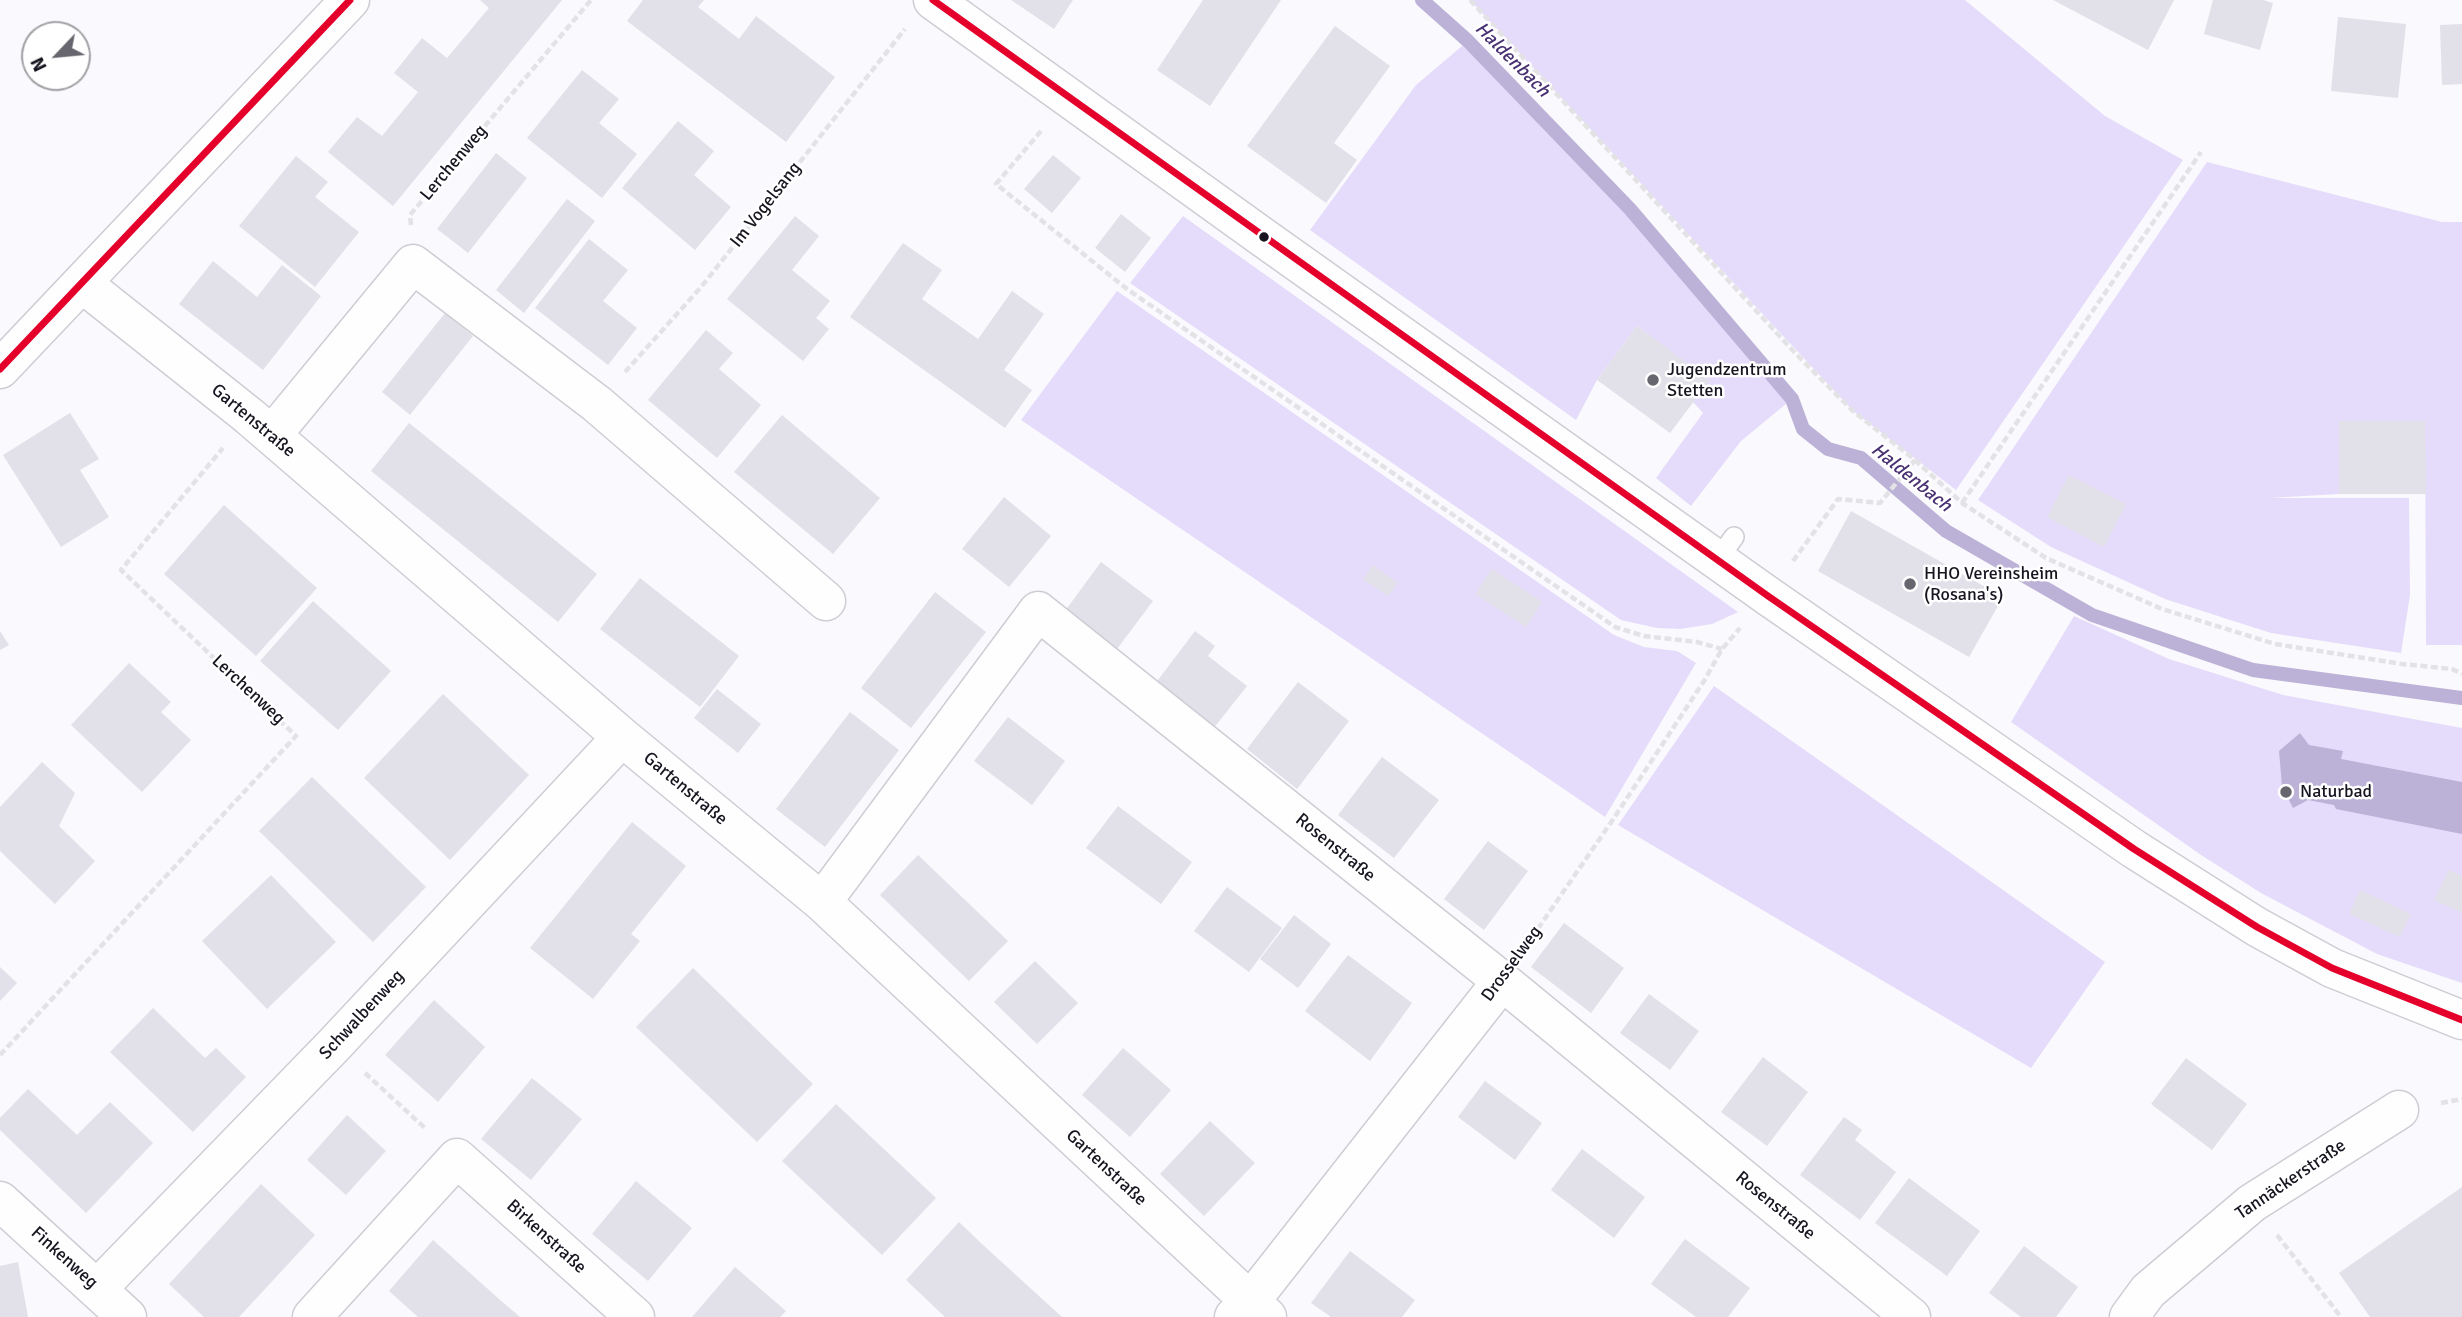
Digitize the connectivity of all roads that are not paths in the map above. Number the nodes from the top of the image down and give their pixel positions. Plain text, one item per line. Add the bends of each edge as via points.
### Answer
1 (350, 0) edge
2 (922, 11) edge
3 (83, 284) junction
4 (0, 369) edge
5 (260, 426) junction
6 (827, 601) dead end
7 (622, 737) junction
8 (822, 902) junction
9 (1502, 981) junction
10 (2462, 1020) edge
11 (2399, 1110) dead end
12 (0, 1201) edge
13 (98, 1288) junction
14 (1250, 1312) edge
15 (127, 1317) edge
16 (312, 1317) edge
17 (635, 1317) edge
18 (1911, 1317) edge
19 (2129, 1317) edge

1 - 3 street
2 - 10 street via 1070,97 1261,236 1726,548 1768,596 2134,849 2332,968
3 - 4 street
3 - 5 street, Gartenstraße
5 - 6 street via 413,264 597,404
5 - 7 street, Gartenstraße
7 - 8 street, Gartenstraße
7 - 13 street, Schwalbenweg via 334,1045
8 - 9 street, Rosenstraße via 1038,611
8 - 14 street, Gartenstraße
9 - 14 street, Drosselweg
9 - 18 street, Rosenstraße
11 - 19 street, Tannäckerstraße via 2252,1203 2148,1291
12 - 13 street, Finkenweg
13 - 15 street, Finkenweg
16 - 17 street, Birkenstraße via 457,1158

